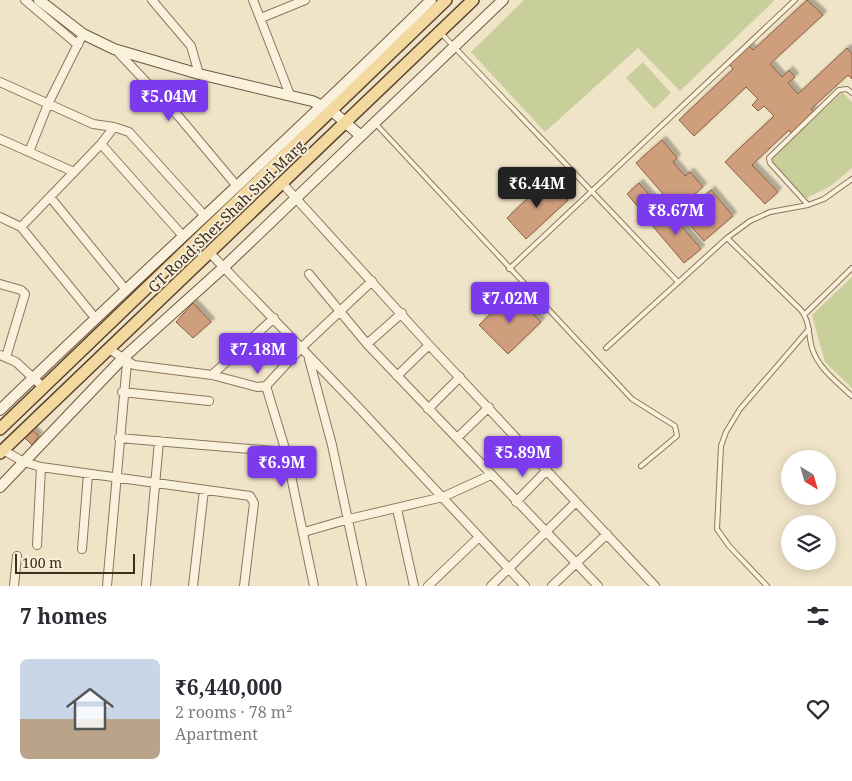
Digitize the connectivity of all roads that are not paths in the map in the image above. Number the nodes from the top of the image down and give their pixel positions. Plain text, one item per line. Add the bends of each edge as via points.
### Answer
1 (24, 0) edge
2 (39, 0) edge
3 (152, 0) edge
4 (253, 0) edge
5 (305, 0) edge
6 (431, 0) edge
7 (446, 0) edge
8 (473, 0) edge
9 (503, 0) edge
10 (795, 0) edge
11 (261, 18) junction
12 (440, 32) junction
13 (83, 34) junction
14 (78, 45) junction
15 (454, 47) junction
16 (114, 49) junction
17 (200, 74) junction
18 (0, 82) edge
19 (852, 93) edge
20 (290, 95) junction
21 (48, 104) junction
22 (328, 108) junction
23 (345, 122) junction
24 (375, 123) junction
25 (114, 126) junction
26 (360, 136) junction
27 (0, 139) edge
28 (101, 144) junction
29 (29, 152) junction
30 (74, 172) junction
31 (852, 179) edge
32 (282, 183) junction
33 (236, 185) junction
34 (593, 192) junction
35 (50, 197) junction
36 (296, 198) junction
37 (808, 205) junction
38 (204, 216) junction
39 (0, 217) edge
40 (21, 227) junction
41 (183, 236) junction
42 (727, 238) junction
43 (210, 252) junction
44 (224, 267) junction
45 (852, 268) edge
46 (509, 269) junction
47 (309, 274) dead end
48 (372, 281) junction
49 (678, 282) junction
50 (0, 284) edge
51 (126, 290) junction
52 (338, 311) junction
53 (402, 313) junction
54 (805, 314) junction
55 (274, 318) junction
56 (96, 319) junction
57 (809, 328) junction
58 (367, 344) junction
59 (429, 345) junction
60 (301, 348) junction
61 (606, 348) dead end
62 (109, 349) junction
63 (3, 356) edge
64 (309, 357) junction
65 (124, 361) junction
66 (212, 375) junction
67 (397, 376) junction
68 (34, 377) junction
69 (460, 377) junction
70 (266, 386) junction
71 (43, 387) junction
72 (122, 392) junction
73 (852, 396) edge
74 (209, 401) dead end
75 (489, 407) junction
76 (428, 409) junction
77 (0, 410) edge
78 (0, 428) edge
79 (119, 438) junction
80 (457, 438) junction
81 (159, 441) junction
82 (1, 452) edge
83 (286, 452) junction
84 (24, 462) junction
85 (641, 466) dead end
86 (41, 467) junction
87 (546, 470) junction
88 (88, 474) junction
89 (491, 475) junction
90 (116, 478) junction
91 (155, 484) junction
92 (0, 487) edge
93 (204, 490) junction
94 (443, 497) junction
95 (516, 502) junction
96 (576, 502) junction
97 (396, 509) junction
98 (349, 519) junction
99 (304, 532) junction
100 (547, 532) junction
101 (607, 534) junction
102 (479, 537) junction
103 (37, 545) dead end
104 (82, 549) dead end
105 (17, 556) dead end
106 (576, 563) junction
107 (510, 570) junction
108 (14, 586) edge
109 (107, 586) edge
110 (146, 586) edge
111 (193, 586) edge
112 (244, 586) edge
113 (314, 586) edge
114 (362, 586) edge
115 (414, 586) edge
116 (428, 586) edge
117 (491, 586) edge
118 (525, 586) edge
119 (552, 586) edge
120 (598, 586) edge
121 (655, 586) edge
122 (767, 586) edge

1 - 14 street
2 - 13 main road
3 - 17 street via 190,46
4 - 11 street
5 - 11 street
6 - 22 main road
7 - 22 main road, GT Road;Sher Shah Suri Marg
8 - 12 main road, GT Road;Sher Shah Suri Marg
9 - 15 main road
10 - 34 lane
11 - 20 street
12 - 15 lane
12 - 23 main road, GT Road;Sher Shah Suri Marg
13 - 14 street
13 - 16 main road
14 - 21 street
15 - 24 main road
15 - 34 lane
16 - 17 main road
16 - 33 street via 180,118
17 - 20 main road
18 - 21 street
19 - 37 lane via 847,89 840,90 769,158
20 - 22 main road
21 - 25 street via 93,124
21 - 29 street
22 - 23 main road
22 - 33 main road
22 - 71 main road, GT Road;Sher Shah Suri Marg
23 - 26 main road
23 - 32 main road, GT Road;Sher Shah Suri Marg
24 - 26 main road
24 - 46 lane
25 - 28 street
25 - 38 street via 133,135
26 - 36 main road
27 - 29 street
28 - 30 street
28 - 41 street
29 - 30 street
30 - 35 street
31 - 37 lane via 824,199
32 - 36 street
32 - 43 main road, GT Road;Sher Shah Suri Marg
33 - 38 main road
34 - 46 lane
34 - 49 lane
35 - 40 street
35 - 51 street
36 - 44 main road
36 - 48 street
37 - 42 lane via 764,214
38 - 41 main road
39 - 40 street
40 - 56 street
41 - 51 main road
42 - 49 lane
42 - 54 lane
43 - 44 street
43 - 62 main road, GT Road;Sher Shah Suri Marg
44 - 55 street
44 - 65 main road
45 - 54 lane
46 - 85 lane via 638,405 675,426 676,436
47 - 52 street
48 - 52 street
48 - 53 street
49 - 61 lane
50 - 63 street via 25,294
51 - 56 main road
52 - 58 street
52 - 60 street
53 - 58 street
53 - 59 street
54 - 57 lane
55 - 60 street
55 - 66 street
56 - 68 main road
57 - 73 lane via 812,348 822,367
57 - 122 lane via 740,409 726,432 722,446 716,529
58 - 67 street
59 - 67 street
59 - 69 street
60 - 64 street
60 - 70 street
62 - 65 street
62 - 82 main road, GT Road;Sher Shah Suri Marg
63 - 68 street
64 - 94 street
64 - 98 street
65 - 66 street
65 - 72 street
65 - 84 main road
66 - 70 street via 257,387
67 - 76 street
68 - 71 street
68 - 77 main road
69 - 75 street
69 - 76 street
70 - 83 street
71 - 78 main road, GT Road;Sher Shah Suri Marg
72 - 74 street
72 - 79 street
75 - 80 street
75 - 87 street
76 - 80 street
79 - 81 street
79 - 90 street
80 - 89 street
81 - 83 street
81 - 91 street
82 - 84 street
83 - 99 street
84 - 86 street
84 - 92 main road
86 - 88 street
86 - 103 street
87 - 95 street
87 - 96 street
88 - 90 street
88 - 104 street
89 - 94 street
89 - 95 street
90 - 91 street
90 - 109 street
91 - 93 street
91 - 110 street
93 - 111 street
93 - 112 street via 250,496 254,500
94 - 97 street
94 - 102 street
95 - 100 street
96 - 100 street
96 - 101 street
97 - 98 street
97 - 115 street
98 - 99 street
98 - 114 street
99 - 113 street
100 - 106 street
100 - 107 street
101 - 106 street
101 - 121 street
102 - 107 street
102 - 116 street
105 - 108 street
106 - 119 street
106 - 120 street
107 - 117 street
107 - 118 street

